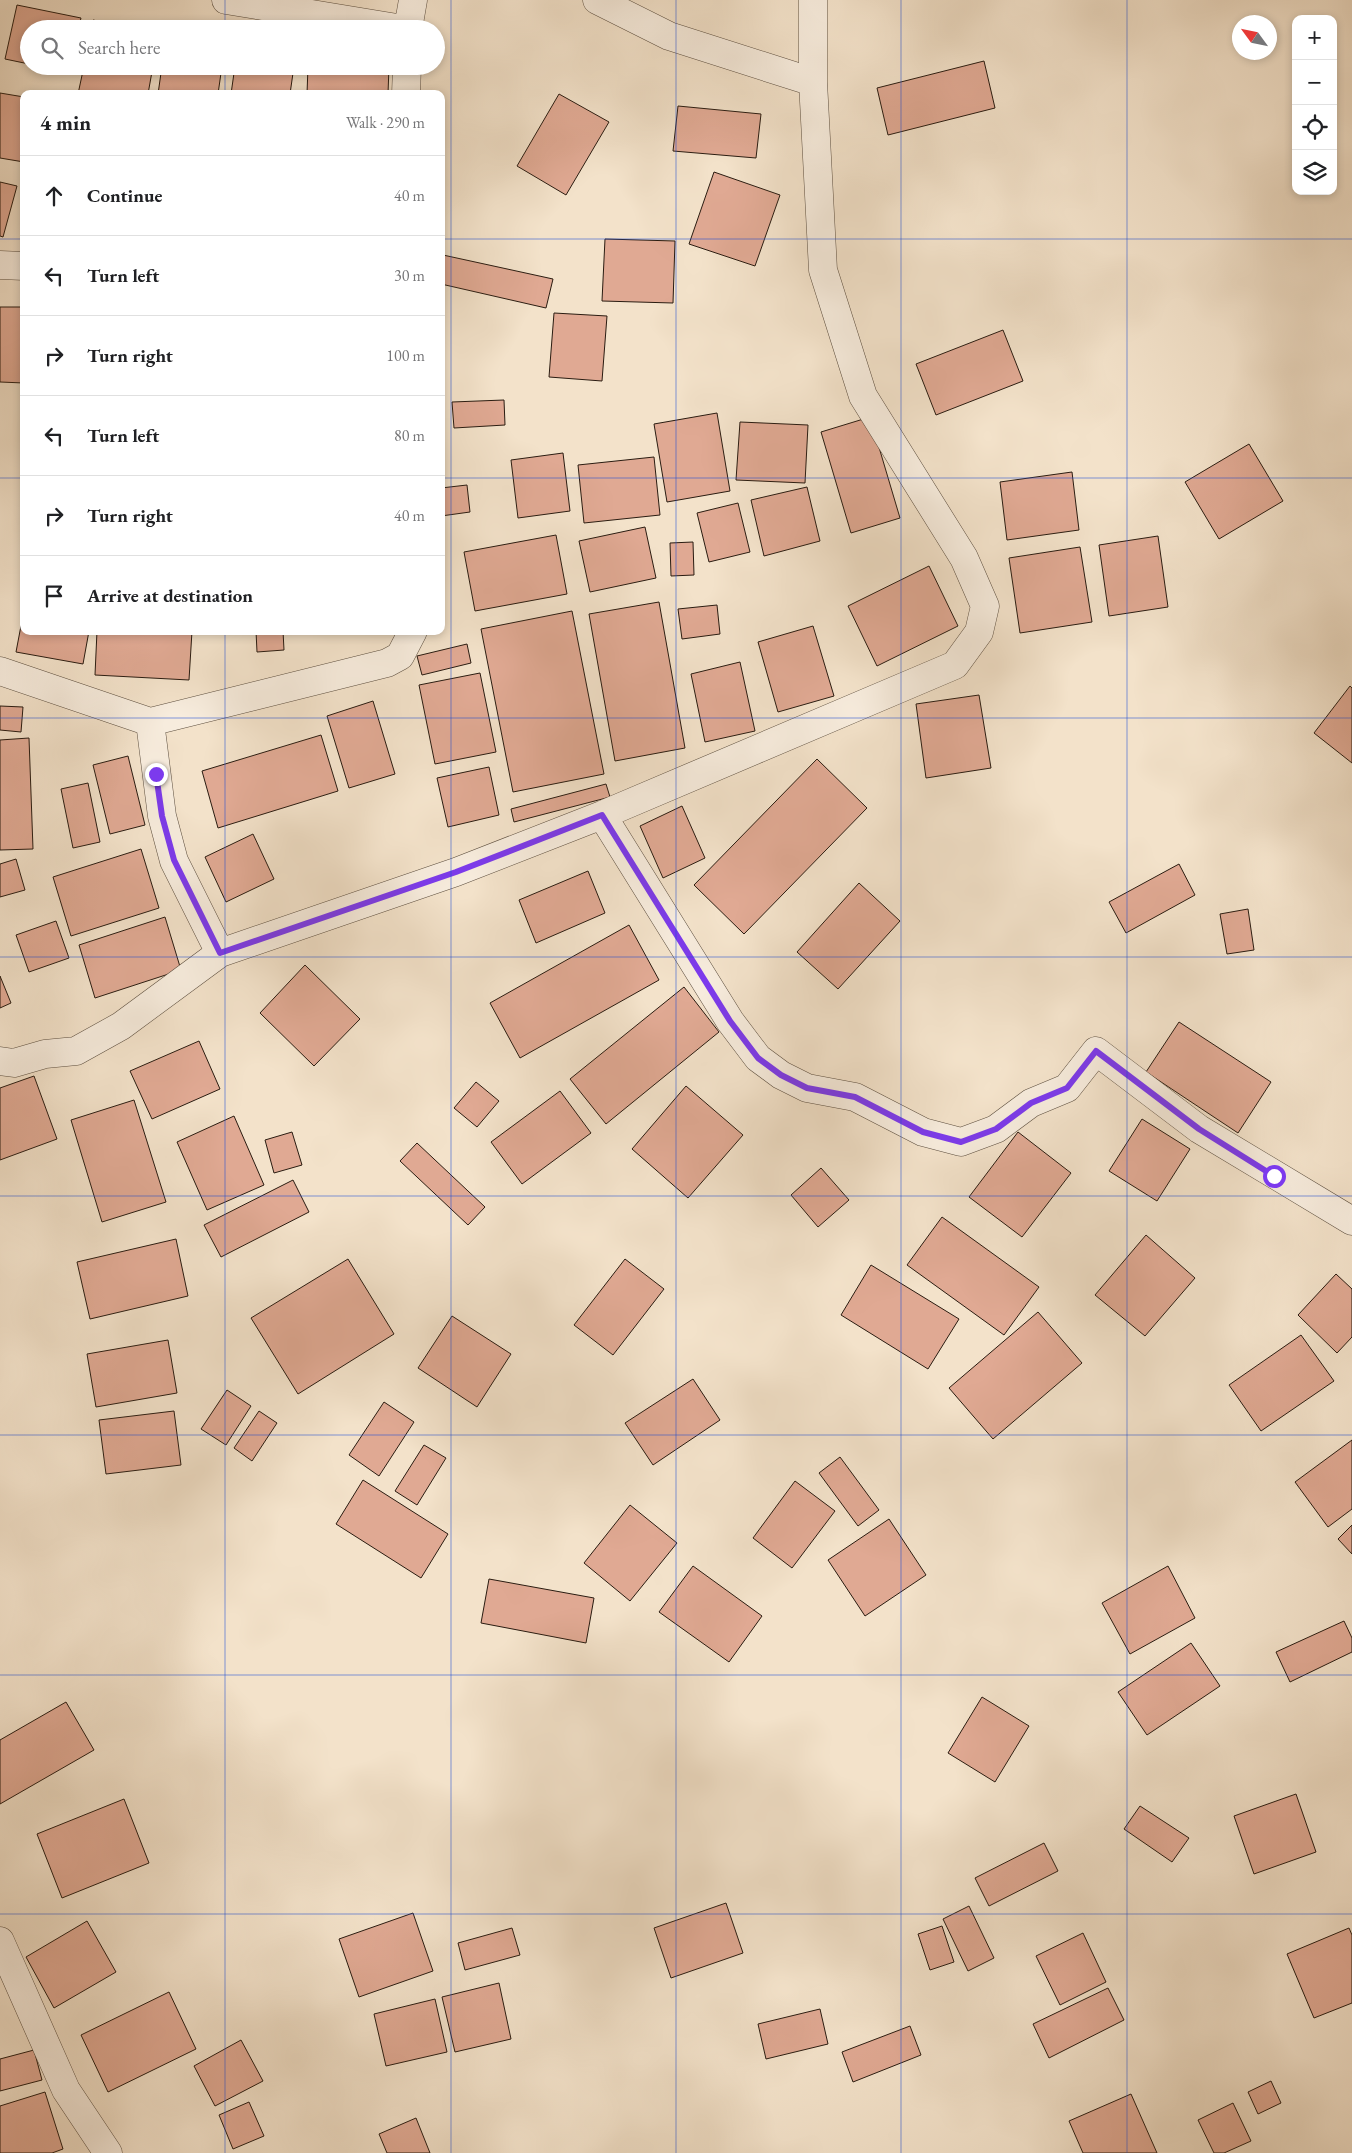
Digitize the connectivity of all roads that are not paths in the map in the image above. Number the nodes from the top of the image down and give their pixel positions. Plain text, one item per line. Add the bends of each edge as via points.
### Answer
1 (226, 0) edge
2 (413, 0) edge
3 (597, 0) edge
4 (813, 0) edge
5 (348, 20) edge
6 (410, 20) edge
7 (407, 75) edge
8 (813, 82) junction
9 (406, 90) edge
10 (0, 264) edge
11 (20, 266) edge
12 (410, 635) edge
13 (0, 671) edge
14 (150, 722) junction
15 (602, 815) junction
16 (220, 953) junction
17 (0, 1061) edge
18 (1352, 1222) edge
19 (0, 1941) edge
20 (108, 2153) edge

1 - 5 street
2 - 6 street
3 - 8 street via 668,36
4 - 8 street
7 - 9 street
8 - 15 street via 823,270 863,396 964,558 985,606 980,632 955,665
10 - 11 street
12 - 14 street via 400,656 387,662
13 - 14 street
14 - 16 street via 162,816 174,860
15 - 16 street via 456,872
15 - 18 street via 730,1021 758,1058 781,1075 807,1088 855,1097 923,1132 961,1142 996,1129 1031,1103 1067,1088 1096,1051 1199,1129
16 - 17 street via 121,1026 76,1051 45,1054 14,1063
19 - 20 street via 66,2090

